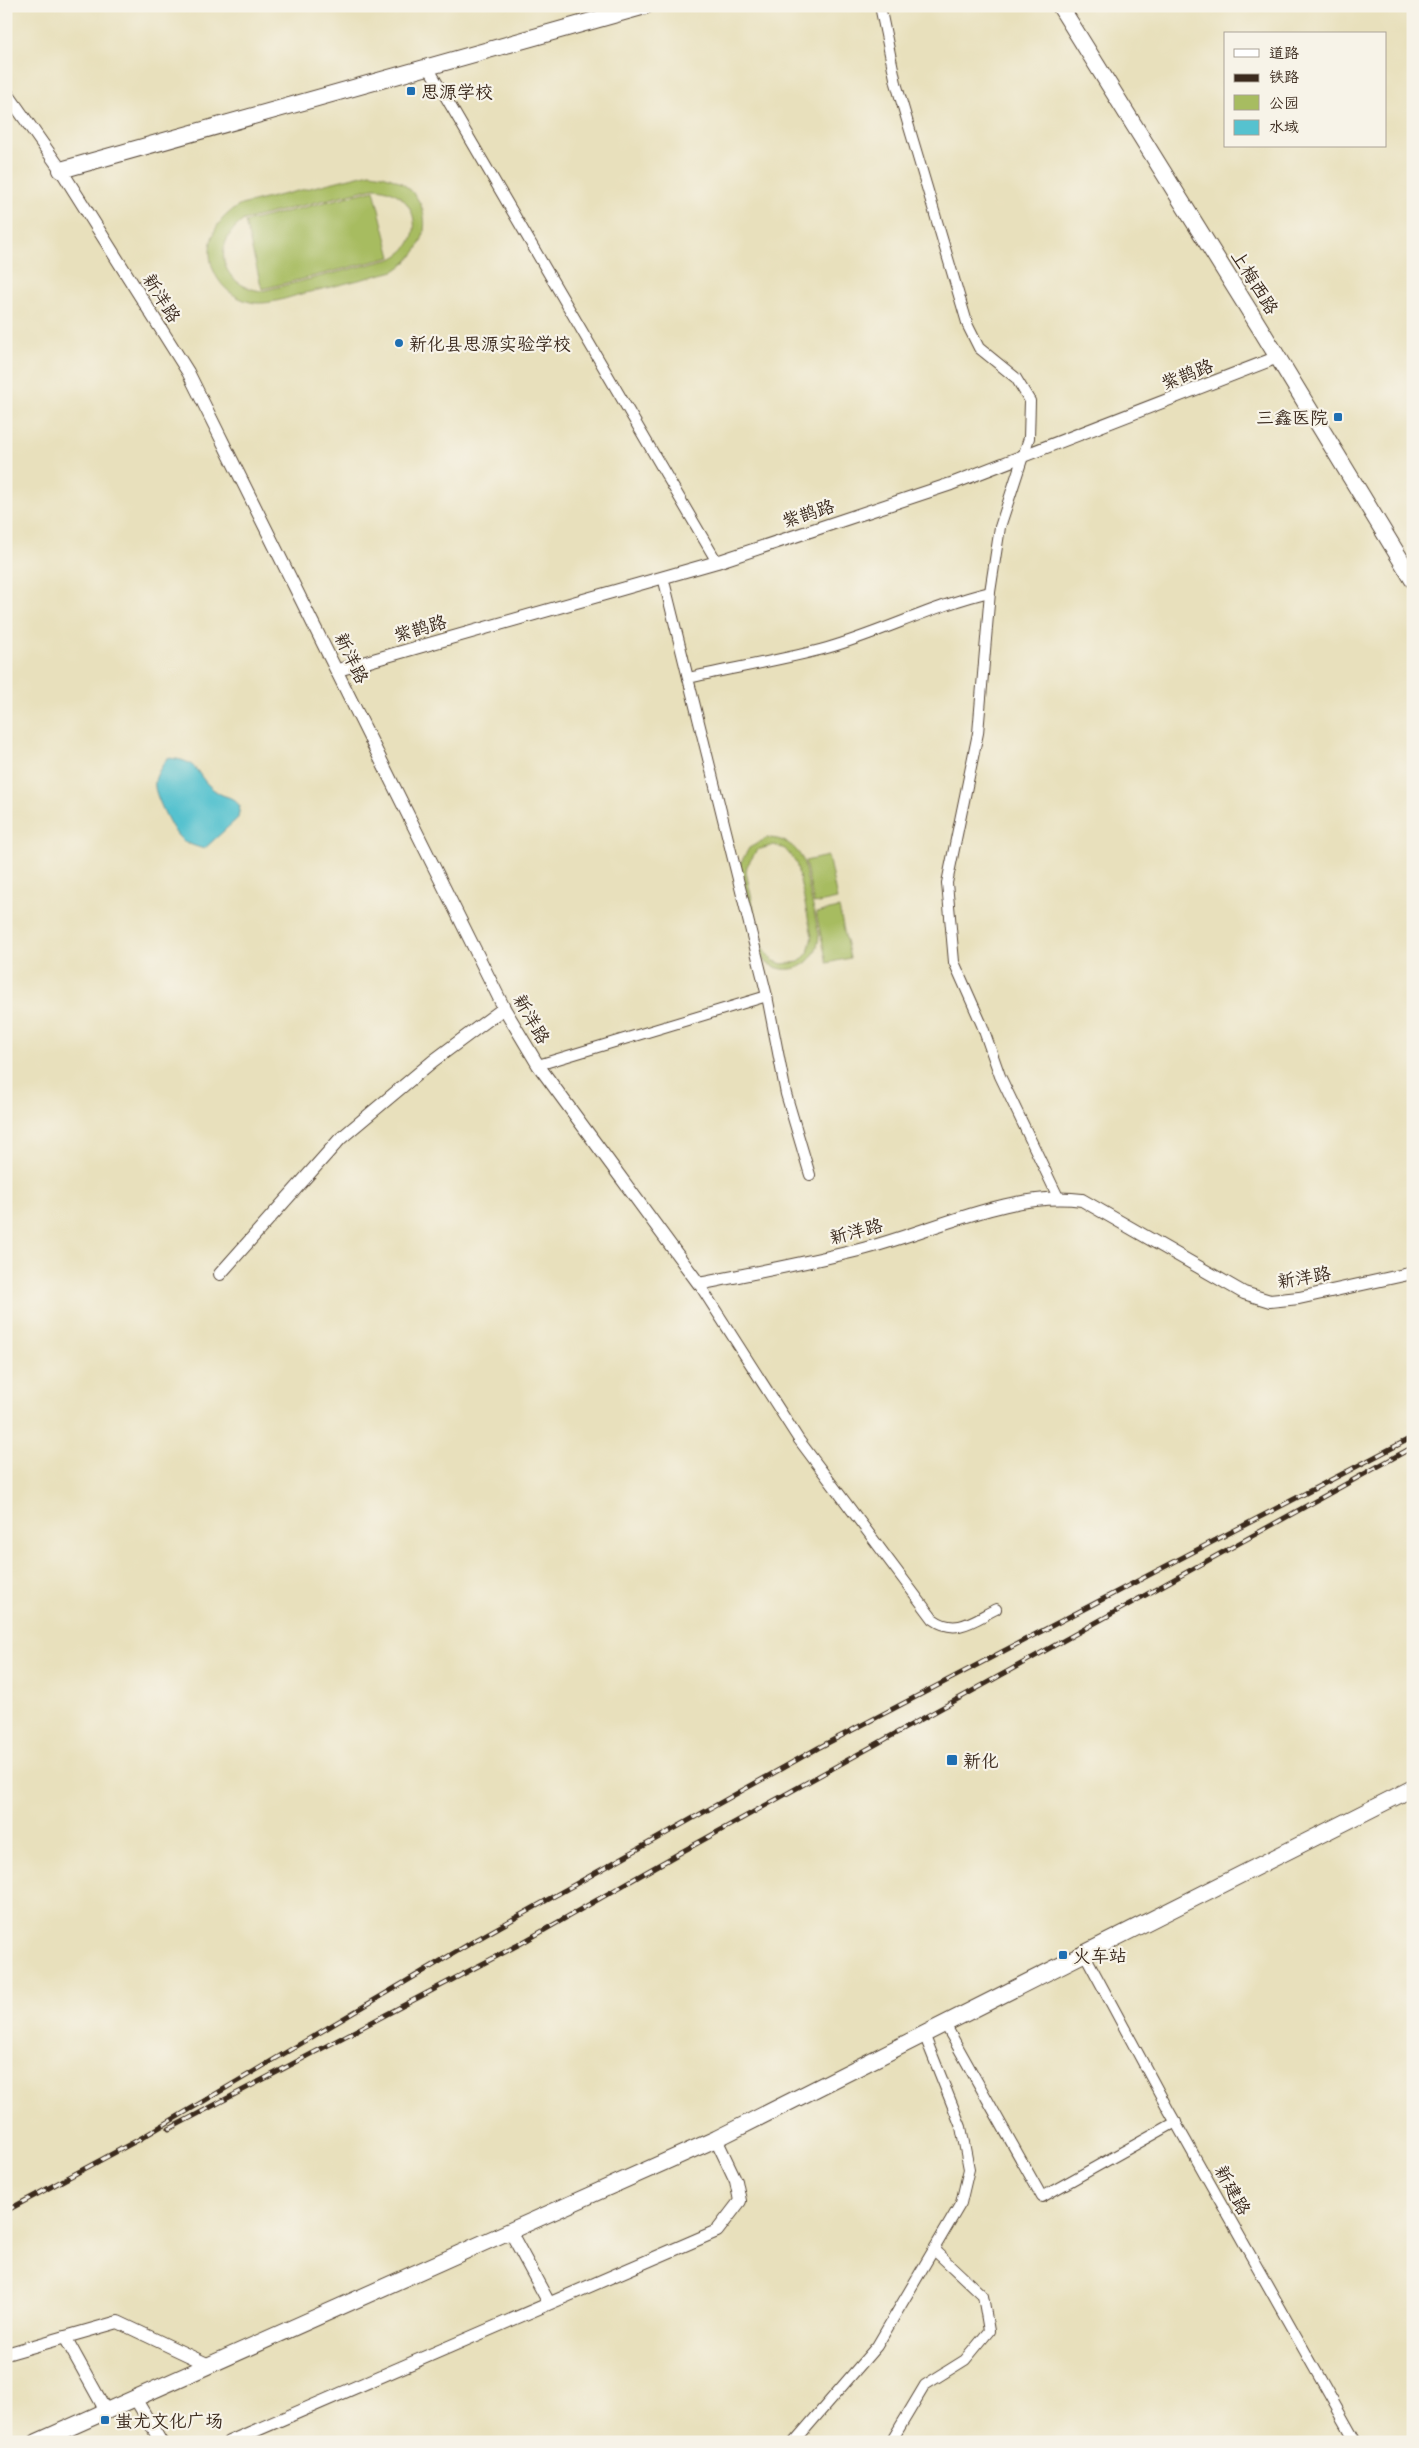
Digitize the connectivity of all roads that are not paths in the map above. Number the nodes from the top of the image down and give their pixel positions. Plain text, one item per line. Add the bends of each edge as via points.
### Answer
1 (645, 6) edge
2 (880, 6) edge
3 (1060, 6) edge
4 (428, 67) junction
5 (6, 92) edge
6 (61, 170) junction
7 (1278, 357) junction
8 (1024, 456) junction
9 (717, 562) junction
10 (662, 578) junction
11 (1413, 580) edge
12 (990, 592) junction
13 (338, 670) junction
14 (688, 678) junction
15 (766, 996) junction
16 (504, 1008) junction
17 (538, 1065) junction
18 (810, 1176) dead end
19 (1058, 1197) junction
20 (1413, 1273) edge
21 (220, 1274) dead end
22 (699, 1284) junction
23 (996, 1609) dead end
24 (1413, 1788) edge
25 (1084, 1953) junction
26 (945, 2024) junction
27 (924, 2034) junction
28 (1176, 2122) junction
29 (716, 2139) junction
30 (510, 2231) junction
31 (934, 2250) junction
32 (549, 2303) junction
33 (65, 2337) junction
34 (6, 2354) edge
35 (209, 2365) junction
36 (135, 2398) junction
37 (106, 2411) junction
38 (43, 2441) edge
39 (161, 2442) edge
40 (229, 2442) edge
41 (794, 2442) edge
42 (891, 2442) edge
43 (1356, 2442) edge

1 - 4 main road
2 - 8 street via 896,83 968,326 979,348 1016,378 1030,401 1029,438
3 - 7 main road, 上梅西路
4 - 6 main road
4 - 9 street
5 - 6 street, 新洋路
6 - 13 street, 新洋路 via 188,372
7 - 8 street, 紫鹊路
7 - 11 main road, 上梅西路
8 - 9 street, 紫鹊路 via 951,484
8 - 12 street via 1000,527
9 - 10 street, 紫鹊路
10 - 13 street, 紫鹊路
10 - 14 street
12 - 14 street via 958,599 828,647
12 - 19 street via 978,733 947,883 952,953 1000,1076
13 - 16 street, 新洋路
14 - 15 street
15 - 17 street
15 - 18 street via 786,1094
16 - 17 street, 新洋路
16 - 21 street via 433,1061 340,1139
17 - 22 street, 新洋路
19 - 20 street, 新洋路 via 1082,1200 1244,1294 1270,1301 1299,1298
19 - 22 street, 新洋路 via 984,1211 860,1250
22 - 23 street via 798,1440 934,1619 943,1626 959,1627
24 - 25 main road
25 - 26 main road
25 - 28 street, 新建路
26 - 27 main road
26 - 28 street via 1042,2197
27 - 29 main road
27 - 31 street via 960,2127 970,2169 961,2203
28 - 43 street, 新建路
29 - 30 main road
29 - 32 street via 736,2181 740,2201 717,2231
30 - 32 street
30 - 35 main road
31 - 41 street via 877,2346
31 - 42 street via 983,2296 989,2331 965,2360 925,2385
32 - 40 street
33 - 34 street
33 - 35 street via 118,2322
33 - 37 street
35 - 36 main road
36 - 37 main road
36 - 39 street
37 - 38 main road

